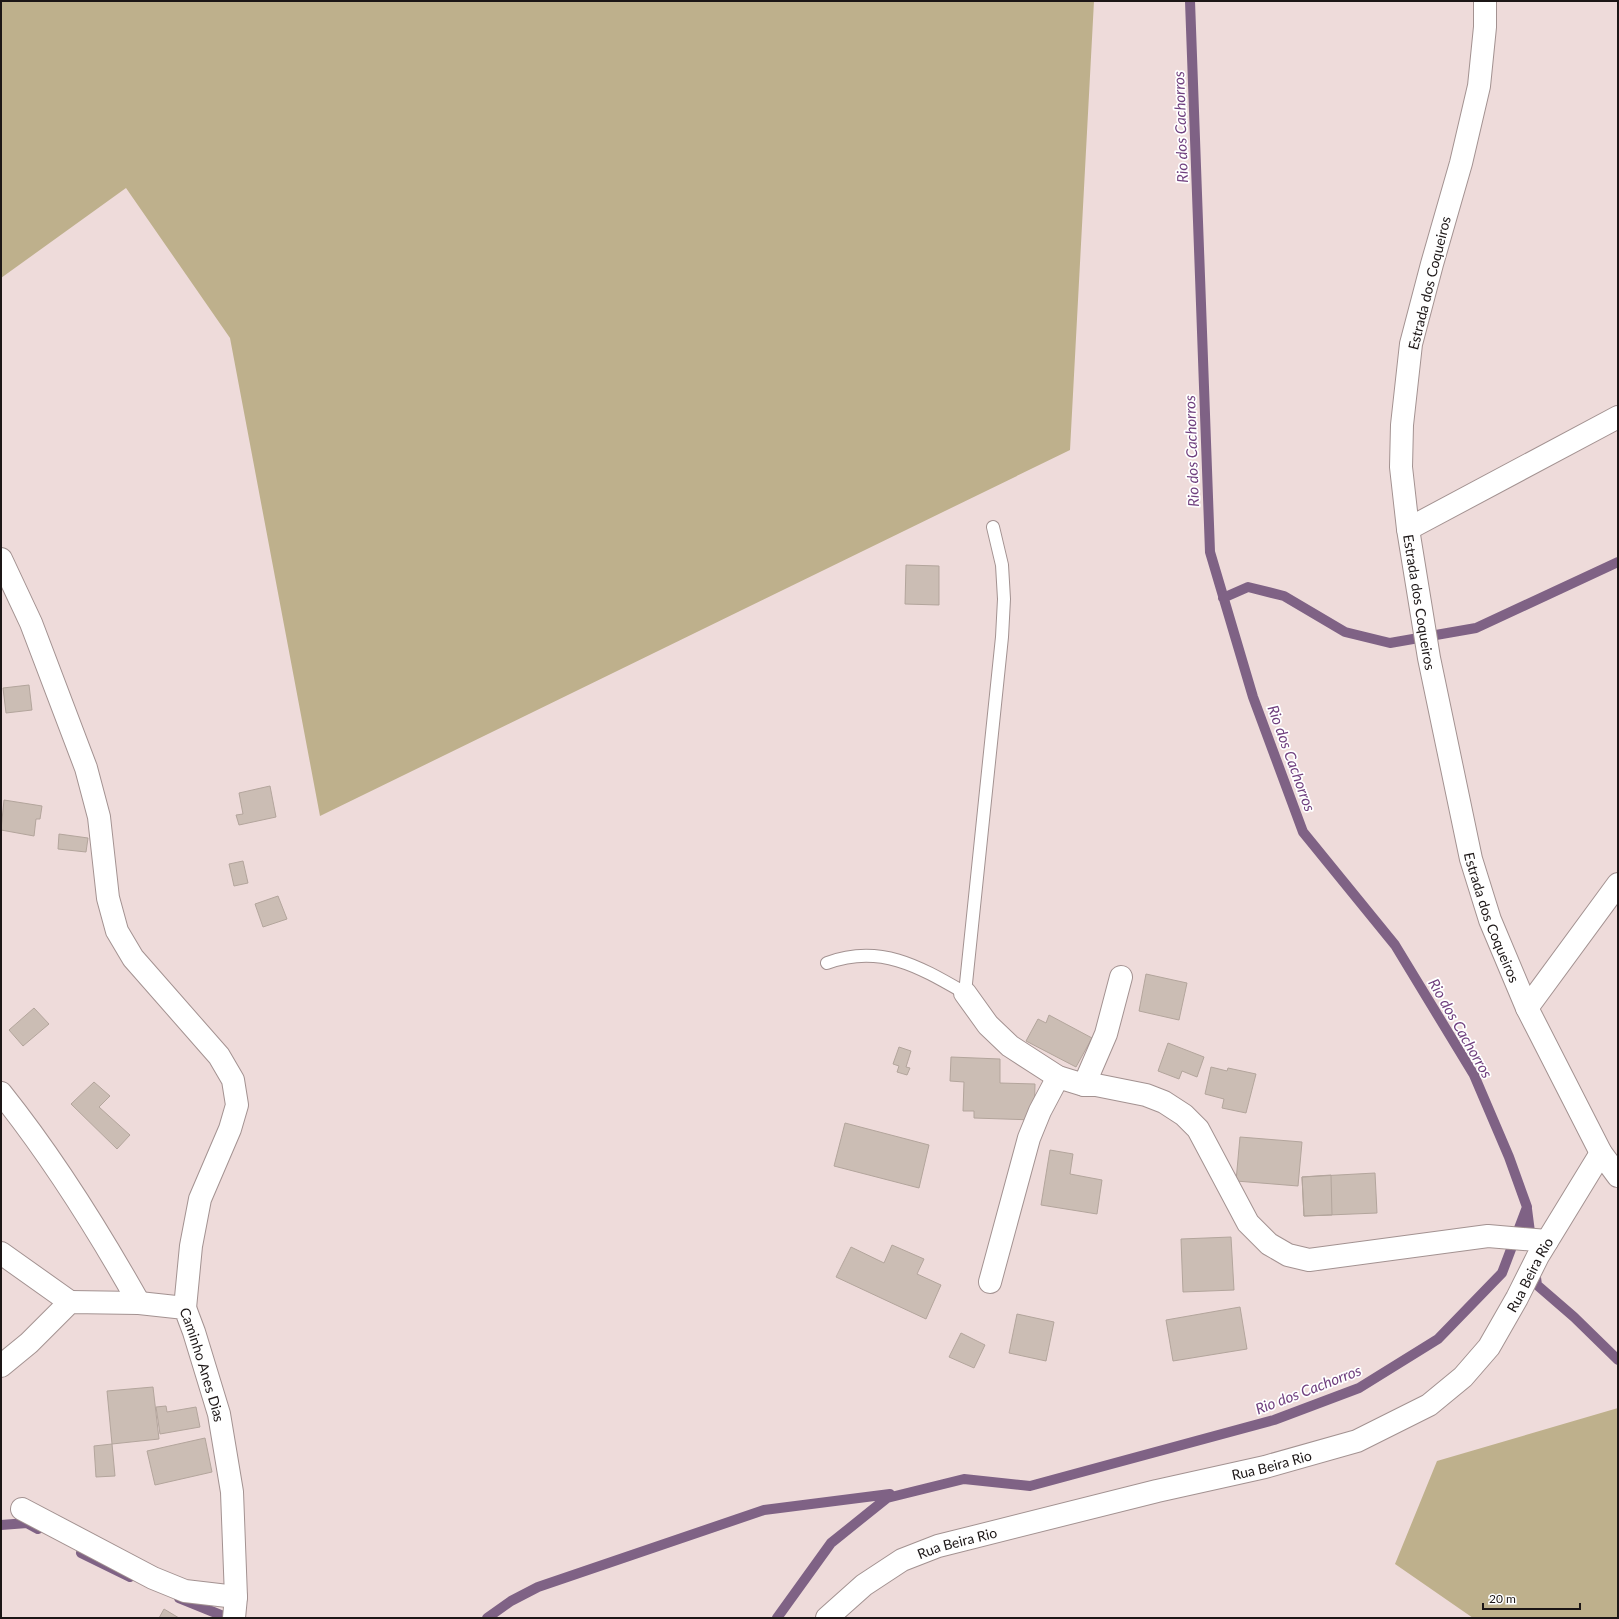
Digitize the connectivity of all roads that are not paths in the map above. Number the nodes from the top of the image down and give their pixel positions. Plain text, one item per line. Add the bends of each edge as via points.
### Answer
1 (1485, 1) edge
2 (1618, 417) edge
3 (993, 527) dead end
4 (1408, 529) junction
5 (1, 559) edge
6 (1618, 884) edge
7 (827, 963) dead end
8 (1121, 977) dead end
9 (965, 993) junction
10 (1527, 1008) junction
11 (1058, 1078) junction
12 (1084, 1084) junction
13 (1, 1093) edge
14 (1600, 1153) junction
15 (1618, 1176) edge
16 (1539, 1246) junction
17 (1, 1254) edge
18 (990, 1282) dead end
19 (70, 1302) junction
20 (140, 1303) junction
21 (185, 1308) junction
22 (1, 1366) edge
23 (22, 1509) dead end
24 (235, 1607) edge
25 (827, 1618) edge

1 - 4 street, Estrada dos Coqueiros via 1479,86 1461,163 1411,344 1402,425 1401,467
2 - 4 street
3 - 9 lane via 1002,565 1004,599
4 - 10 street, Estrada dos Coqueiros via 1429,658 1471,859 1490,920
5 - 21 street via 31,623 86,768 99,817 108,898 118,931 133,958 219,1056 233,1080 237,1105 230,1129 200,1199 191,1246
6 - 10 street
7 - 9 lane via 841,957 875,956 902,961 927,971
8 - 12 street via 1106,1034
9 - 11 street via 988,1025 1010,1046
10 - 14 street, Estrada dos Coqueiros
11 - 12 street
11 - 18 street via 1029,1138
12 - 16 street via 1146,1095 1164,1102 1184,1115 1198,1129 1248,1223 1270,1244 1288,1255 1309,1260 1488,1236
13 - 20 street via 23,1121 103,1240
14 - 15 street, Estrada dos Coqueiros
14 - 16 street, Rua Beira Rio
16 - 25 street, Rua Beira Rio via 1524,1284 1489,1347 1463,1377 1429,1405 1357,1441 1265,1467 1157,1491 938,1546 902,1560 864,1585
17 - 19 street
19 - 20 street, Caminho Anes Dias
19 - 22 street via 29,1343
20 - 21 street, Caminho Anes Dias
21 - 24 street, Caminho Anes Dias via 219,1414 232,1492
23 - 24 street via 153,1578

